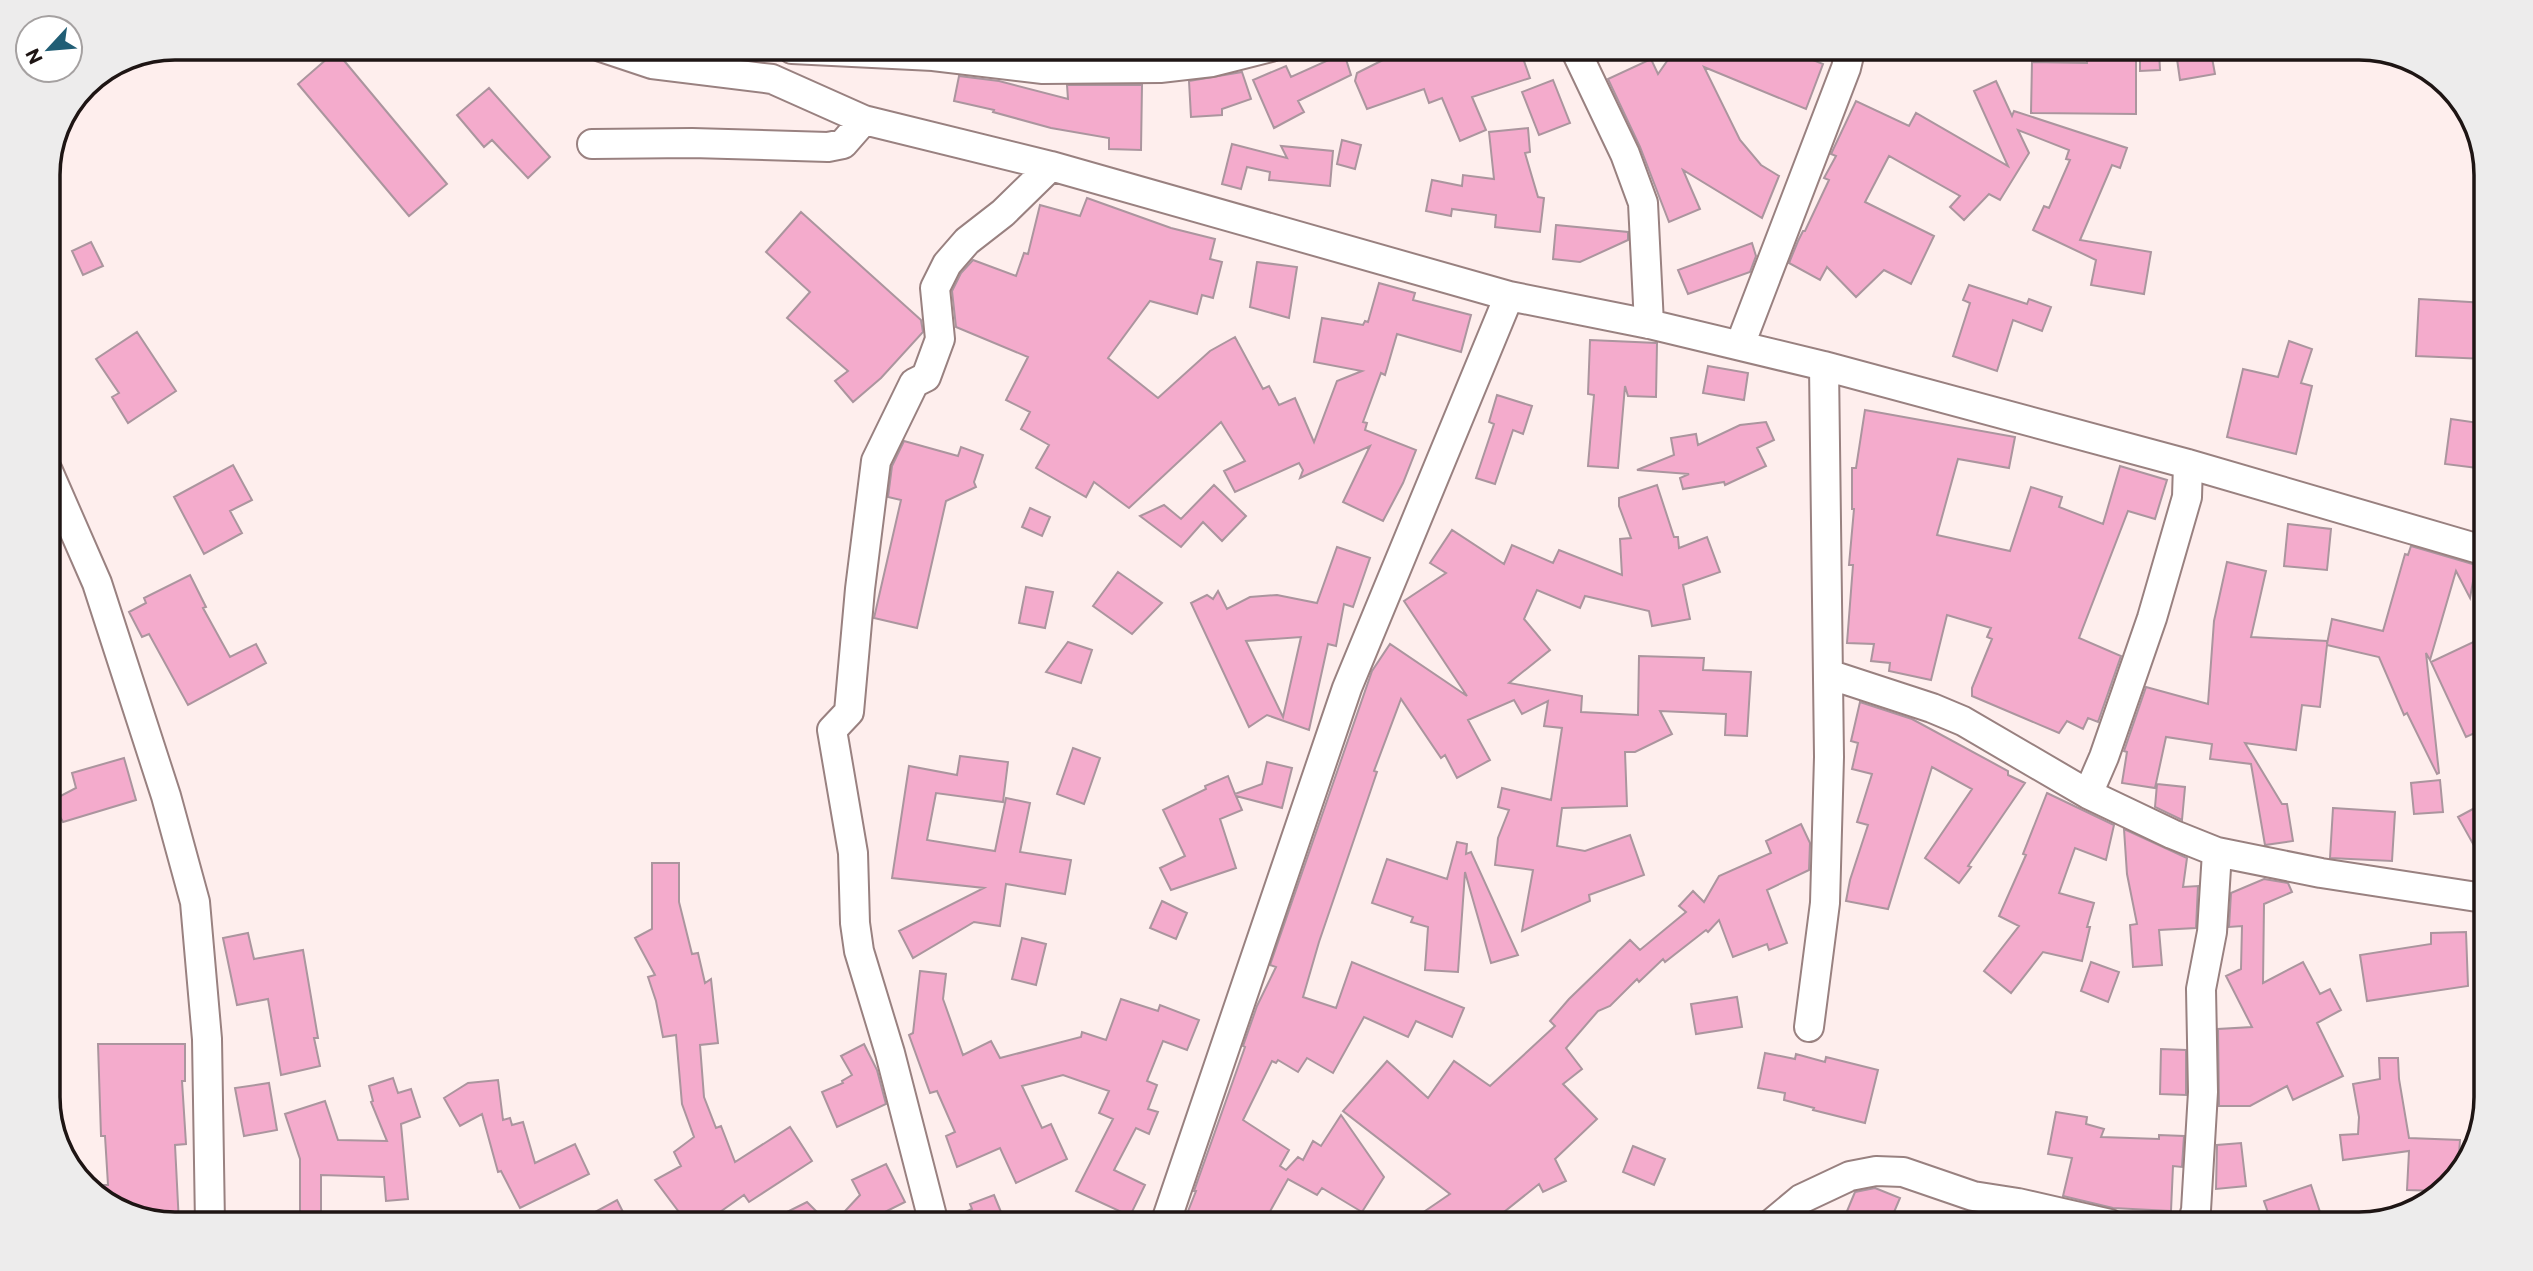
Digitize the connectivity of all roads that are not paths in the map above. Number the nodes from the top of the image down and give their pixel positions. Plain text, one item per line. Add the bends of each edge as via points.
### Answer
1 (640, 60) edge
2 (784, 60) edge
3 (971, 60) edge
4 (1220, 60) edge
5 (1580, 60) edge
6 (1848, 60) edge
7 (772, 79) junction
8 (864, 120) junction
9 (592, 144) dead end
10 (1051, 166) junction
11 (1509, 296) junction
12 (1649, 324) junction
13 (1740, 345) junction
14 (1824, 366) junction
15 (2188, 464) junction
16 (60, 498) edge
17 (2473, 547) edge
18 (1828, 674) junction
19 (2088, 794) junction
20 (2217, 852) junction
21 (2474, 897) edge
22 (1809, 1027) dead end
23 (209, 1212) edge
24 (931, 1212) edge
25 (1169, 1212) edge
26 (1785, 1212) edge
27 (2057, 1212) edge
28 (2195, 1212) edge

1 - 7 street
2 - 7 street
3 - 4 street via 1056,69 1160,68
5 - 12 street via 1643,202
6 - 13 street
7 - 8 street
8 - 9 street via 843,144 828,147
8 - 10 street
10 - 11 street
10 - 24 street via 968,241 947,264 935,288 940,339 926,377 914,383 876,461 849,712 832,730 853,853 859,951
11 - 12 street
11 - 25 street via 1346,688
12 - 13 street
13 - 14 street
14 - 15 street
14 - 18 street
15 - 17 street
15 - 19 street via 2188,497 2152,618
16 - 23 street via 97,583 195,902 207,1039
18 - 19 street via 1963,720
18 - 22 street via 1825,903
19 - 20 street
20 - 21 street
20 - 28 street via 2212,932 2201,989 2203,1127
26 - 27 street via 1801,1199 1850,1176 1876,1171 1903,1172 1973,1196

